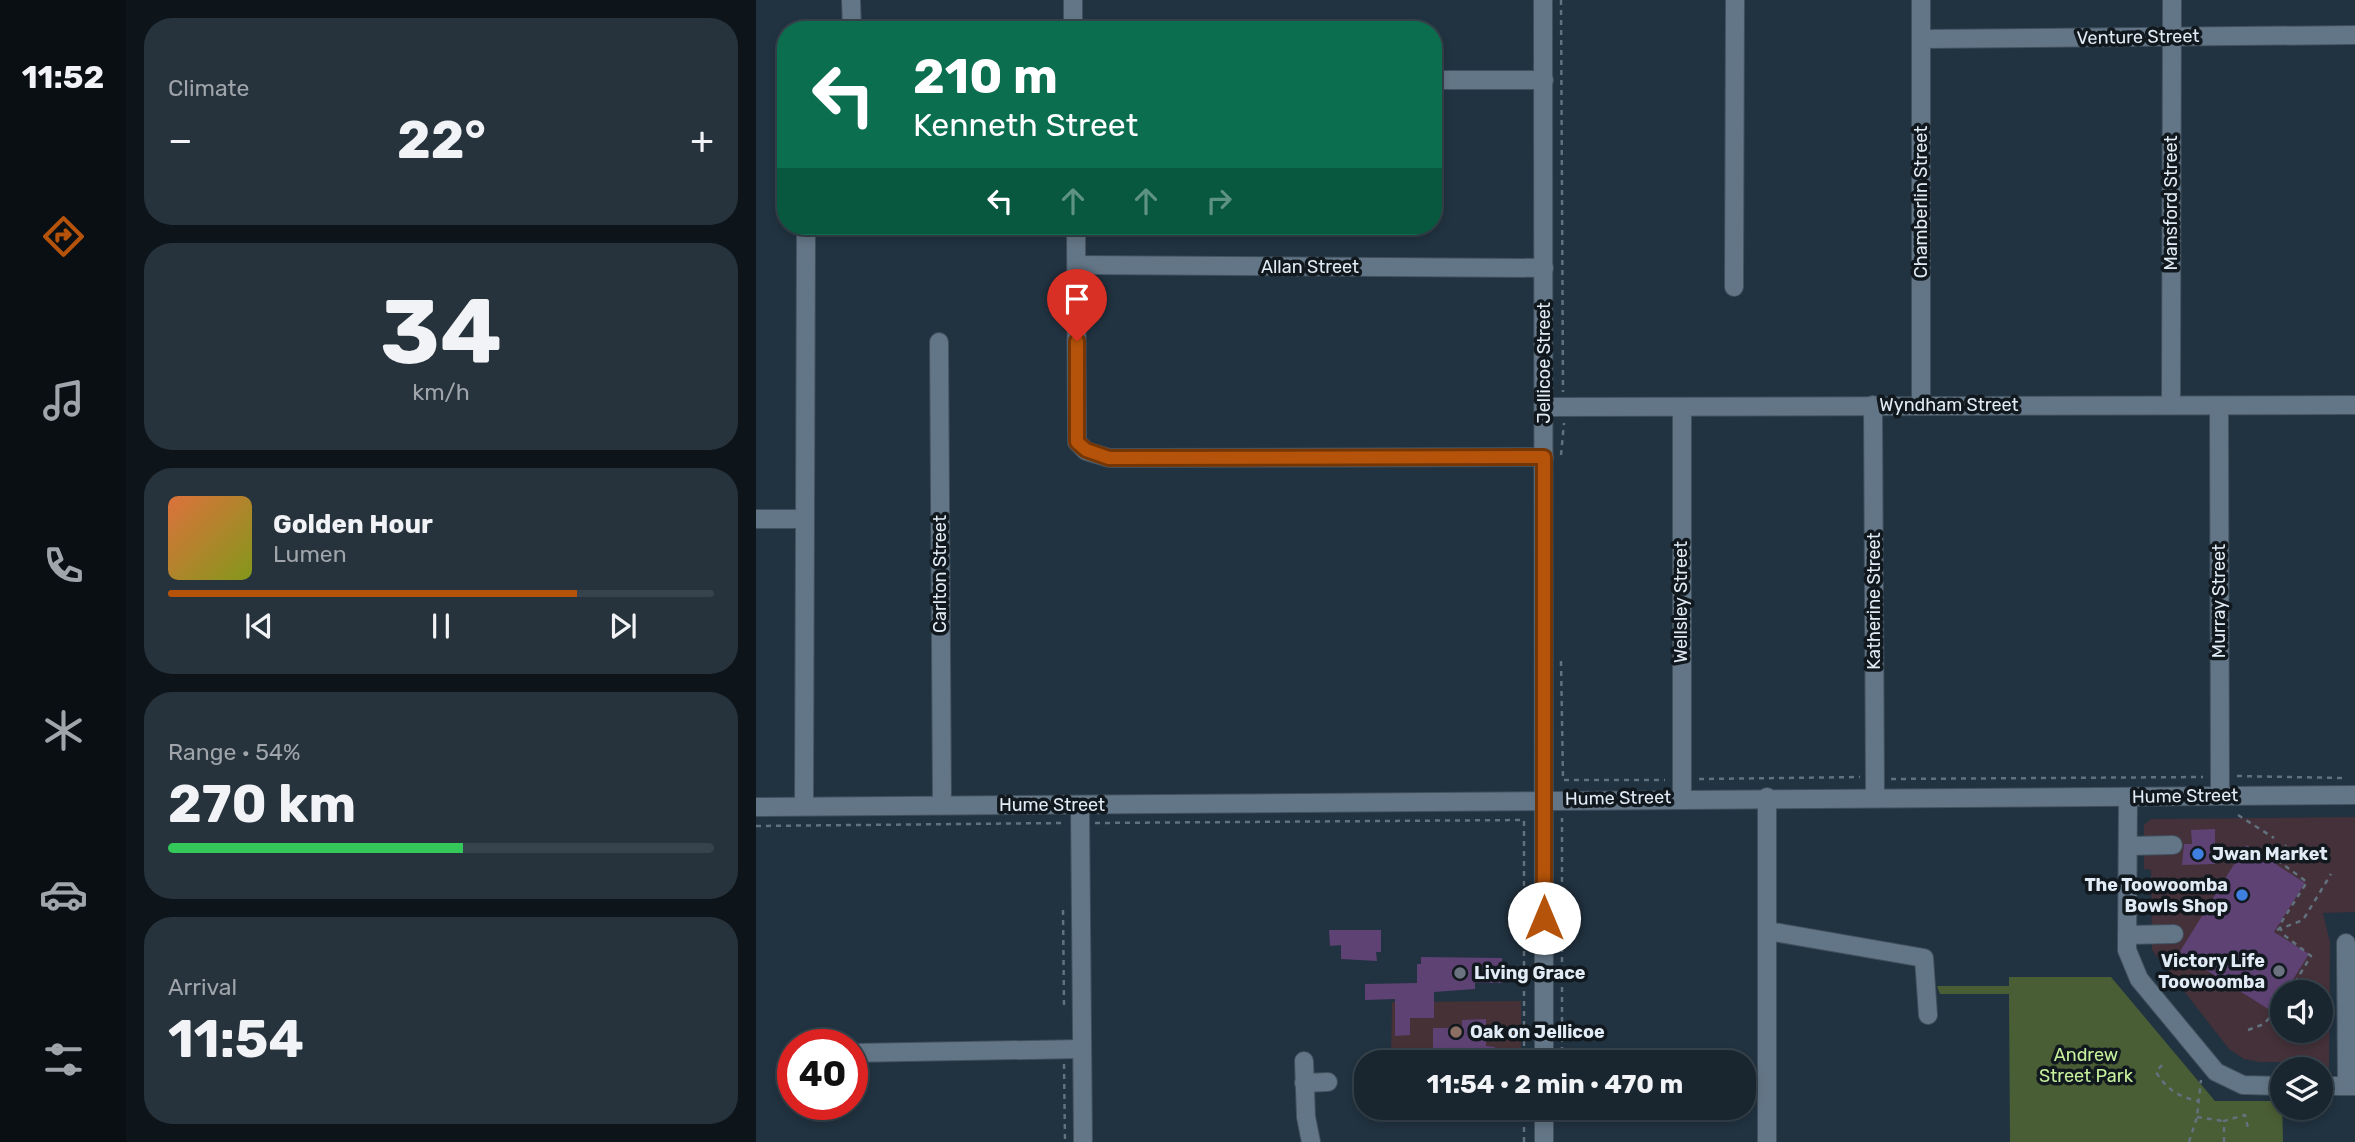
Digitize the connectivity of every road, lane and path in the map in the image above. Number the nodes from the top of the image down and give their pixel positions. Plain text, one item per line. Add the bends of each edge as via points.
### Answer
1 (851, 0) edge
2 (1073, 0) edge
3 (1544, 0) edge
4 (1561, 0) edge
5 (1735, 0) edge
6 (1921, 0) edge
7 (2172, 0) edge
8 (852, 21) edge
9 (1073, 21) edge
10 (2355, 35) edge
11 (2172, 37) junction
12 (1922, 39) junction
13 (1442, 80) edge
14 (1544, 80) junction
15 (806, 235) edge
16 (1076, 235) edge
17 (1077, 265) junction
18 (1544, 268) junction
19 (1734, 287) dead end
20 (939, 342) dead end
21 (1873, 405) junction
22 (1921, 405) junction
23 (2171, 405) junction
24 (2355, 405) edge
25 (2219, 406) junction
26 (1544, 407) junction
27 (1564, 407) junction
28 (1682, 407) junction
29 (1552, 457) junction
30 (756, 519) edge
31 (804, 519) junction
32 (1561, 660) dead end
33 (2220, 776) junction
34 (1875, 778) junction
35 (2344, 778) dead end
36 (1681, 789) junction
37 (2355, 795) edge
38 (1875, 796) junction
39 (2220, 796) junction
40 (1767, 797) junction
41 (2128, 797) junction
42 (1544, 799) junction
43 (942, 805) junction
44 (804, 806) junction
45 (756, 807) edge
46 (1080, 814) junction
47 (2238, 816) dead end
48 (1562, 818) dead end
49 (756, 826) edge
50 (2274, 838) dead end
51 (2173, 845) dead end
52 (2286, 845) dead end
53 (2128, 846) junction
54 (2331, 874) dead end
55 (1063, 906) dead end
56 (2279, 929) junction
57 (1768, 931) junction
58 (2127, 934) junction
59 (2174, 934) dead end
60 (2346, 943) dead end
61 (2296, 980) edge
62 (1064, 1014) dead end
63 (1928, 1015) dead end
64 (2270, 1017) edge
65 (2248, 1030) dead end
66 (1064, 1049) junction
67 (1082, 1049) junction
68 (1524, 1050) edge
69 (1544, 1050) edge
70 (1562, 1050) edge
71 (868, 1053) edge
72 (1304, 1062) dead end
73 (2162, 1065) dead end
74 (2211, 1066) junction
75 (1328, 1082) dead end
76 (1304, 1083) junction
77 (2270, 1086) edge
78 (2333, 1086) edge
79 (2351, 1086) edge
80 (2198, 1101) junction
81 (2197, 1117) junction
82 (1524, 1120) edge
83 (1544, 1120) edge
84 (2224, 1121) junction
85 (2248, 1128) dead end
86 (1065, 1142) edge
87 (1083, 1142) edge
88 (1311, 1142) edge
89 (1524, 1142) edge
90 (1544, 1142) edge
91 (1768, 1142) edge
92 (2189, 1142) edge
93 (2224, 1142) edge

1 - 8 street
2 - 9 street
3 - 14 street, Jellicoe Street
4 - 27 path
5 - 19 street
6 - 12 street, Chamberlin Street
7 - 11 street, Mansford Street
10 - 11 street, Venture Street
11 - 12 street, Venture Street
11 - 23 street, Mansford Street
12 - 22 street, Chamberlin Street
13 - 14 street
14 - 18 street, Jellicoe Street
15 - 31 street
16 - 17 street
17 - 18 street, Allan Street
17 - 29 street via 1077,442 1086,450 1109,458
18 - 26 street, Jellicoe Street
20 - 43 street, Carlton Street
21 - 22 street, Wyndham Street
21 - 28 street, Wyndham Street
21 - 34 street, Katherine Street
22 - 23 street, Wyndham Street
23 - 25 street, Wyndham Street
24 - 25 street, Wyndham Street
25 - 33 street, Murray Street
26 - 27 street, Wyndham Street
26 - 29 street, Jellicoe Street
27 - 28 street, Wyndham Street
27 - 29 path
28 - 36 street, Wellsley Street
29 - 42 street, Jellicoe Street
30 - 31 street
31 - 44 street
32 - 36 path via 1563,780
33 - 34 path
33 - 35 path
33 - 39 street, Murray Street
34 - 36 path
34 - 38 street, Katherine Street
36 - 40 street, Hume Street
36 - 42 street, Hume Street
37 - 39 street, Hume Street
38 - 40 street, Hume Street
38 - 41 street, Hume Street
39 - 41 street, Hume Street
40 - 57 street
41 - 53 street
42 - 46 street, Hume Street
42 - 69 street, Jellicoe Street
43 - 44 street, Hume Street
43 - 46 street, Hume Street
44 - 45 street, Hume Street
46 - 49 path
46 - 67 street
46 - 68 path via 1524,820
47 - 50 path
48 - 70 path
51 - 53 street
52 - 56 path via 2276,862 2307,882
53 - 58 street
54 - 56 path via 2303,920
55 - 62 path
56 - 61 path via 2311,956
57 - 63 street via 1924,957
57 - 91 street
58 - 59 street
58 - 74 street via 2134,971
60 - 79 street
64 - 65 path
66 - 67 street
66 - 71 street
66 - 86 path
67 - 87 street
72 - 76 street
73 - 80 path via 2156,1072 2165,1085 2179,1096
74 - 77 street via 2244,1085
74 - 80 path via 2199,1085
75 - 76 street
76 - 88 street
78 - 79 street
80 - 81 path
81 - 84 path
81 - 92 path
82 - 89 path
83 - 90 street
84 - 85 path via 2245,1115
84 - 93 path

